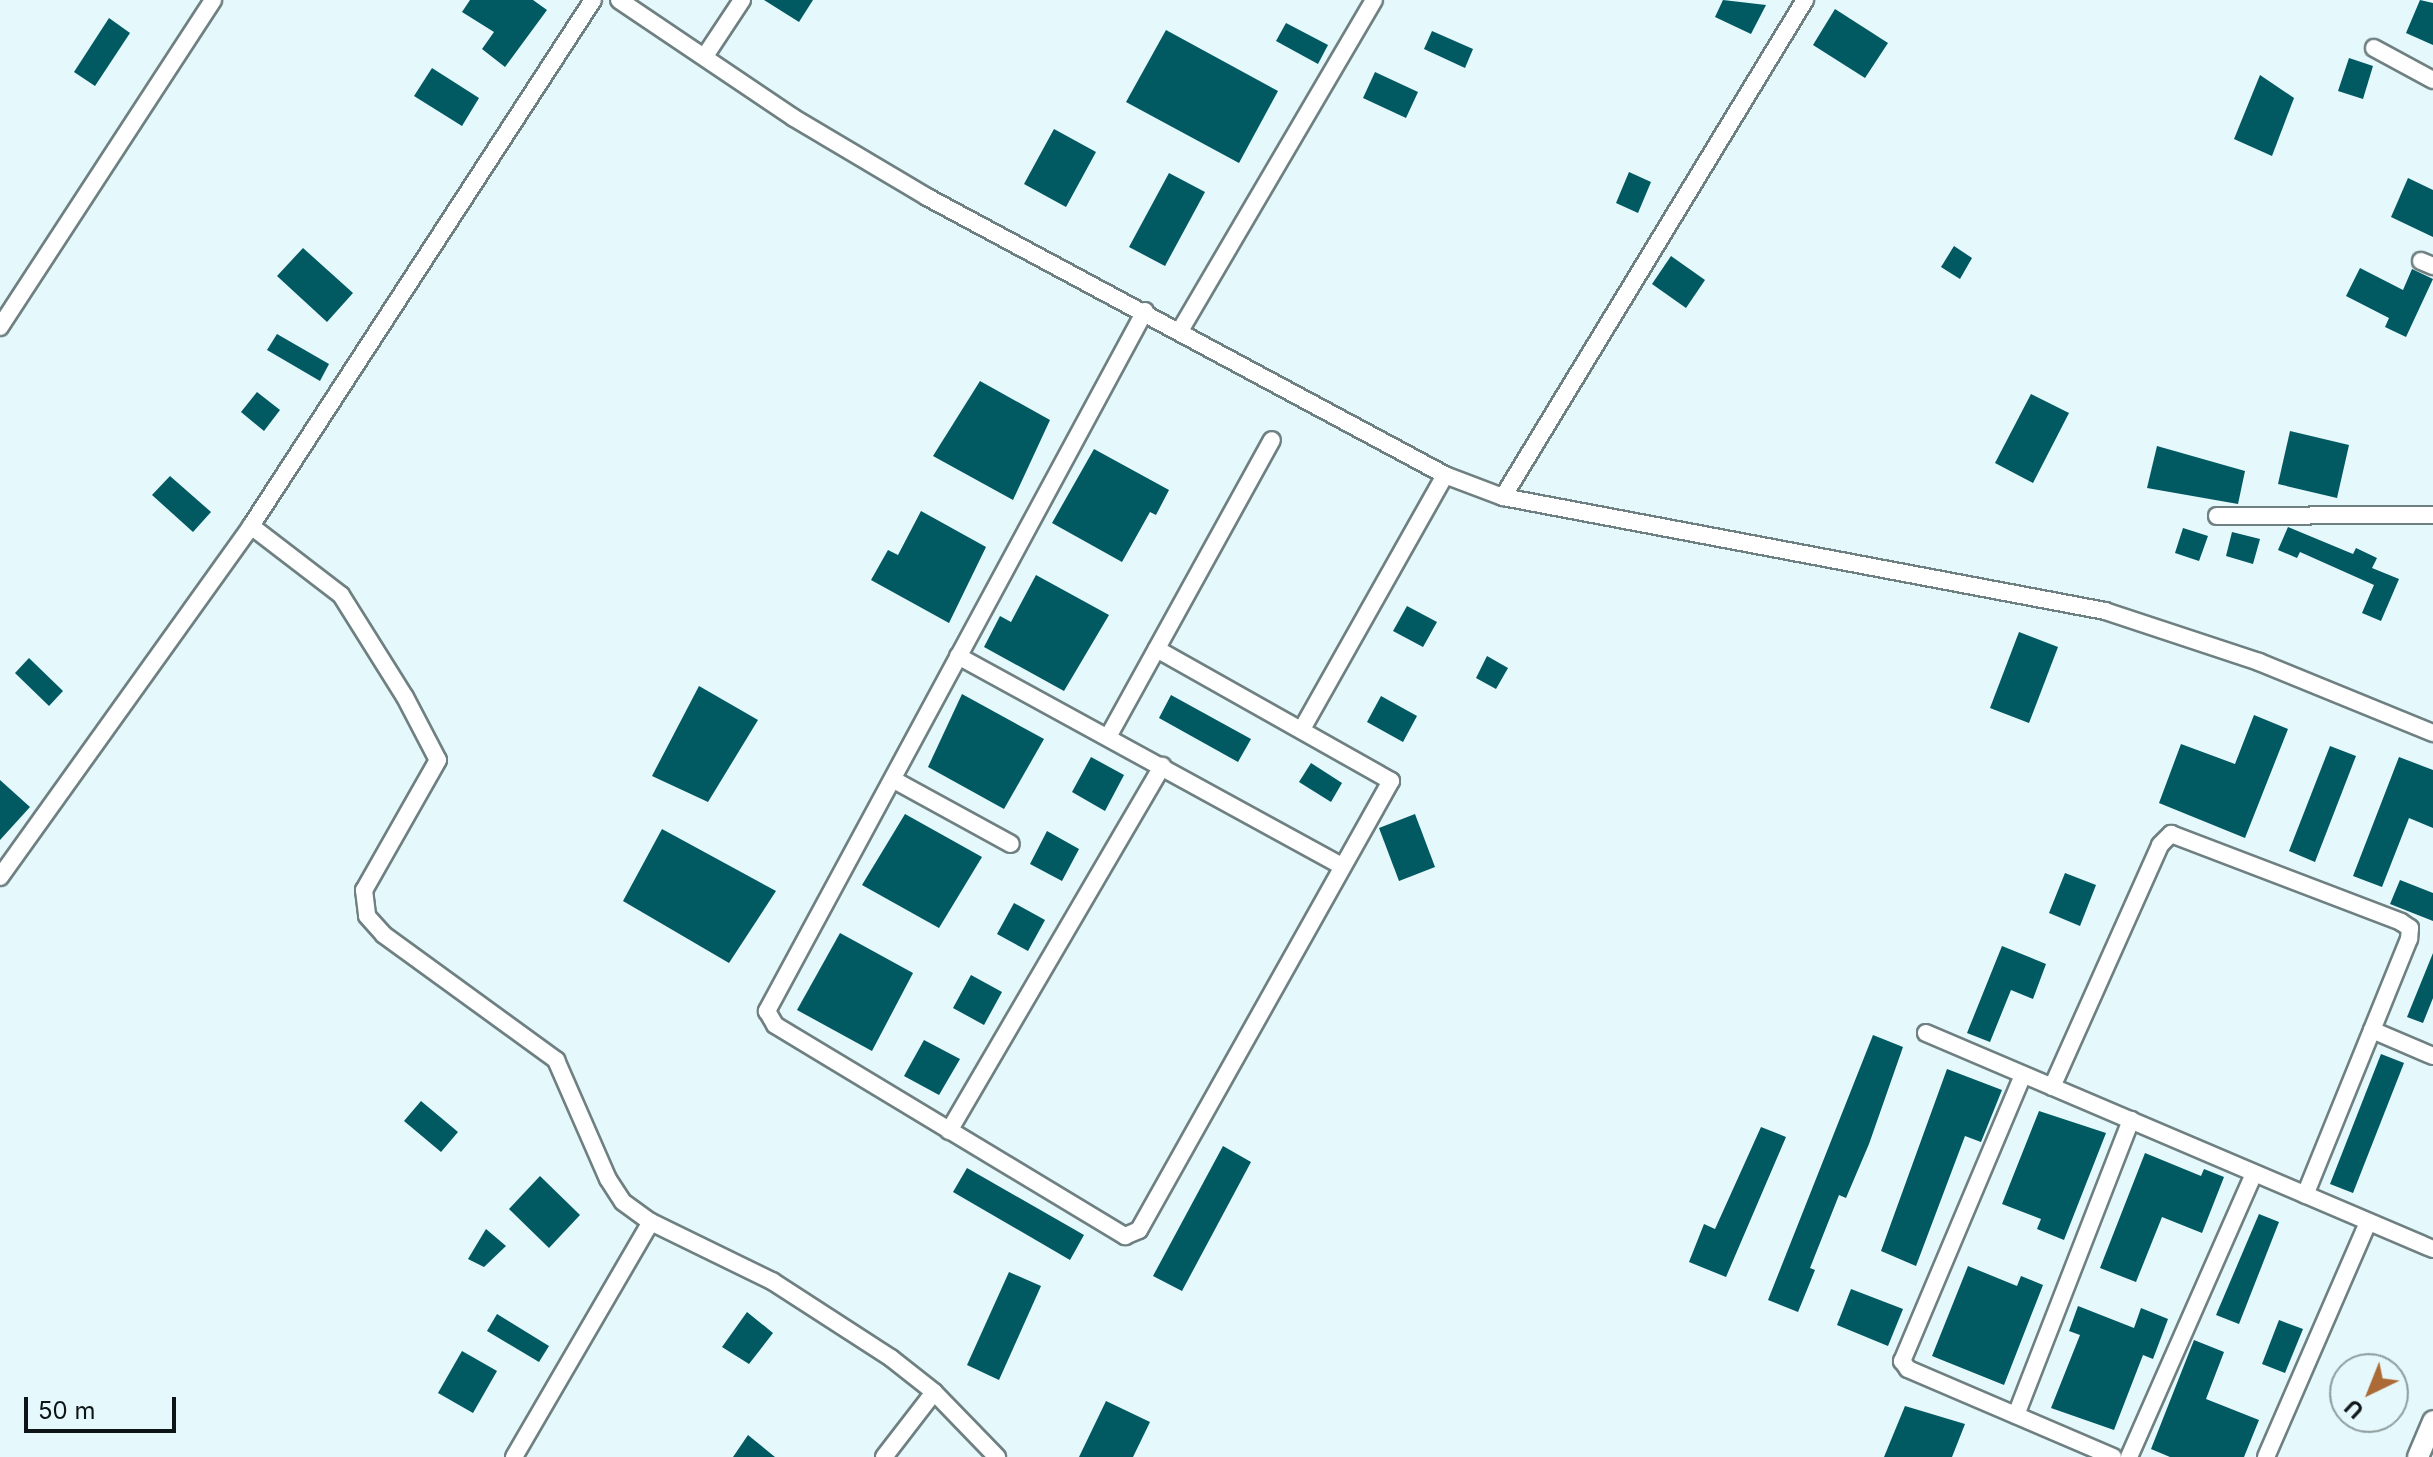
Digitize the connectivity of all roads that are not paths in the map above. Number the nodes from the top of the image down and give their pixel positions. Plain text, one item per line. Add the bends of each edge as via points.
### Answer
1 (213, 0) edge
2 (593, 0) edge
3 (619, 0) edge
4 (742, 0) edge
5 (1374, 0) edge
6 (1805, 0) edge
7 (2374, 48) dead end
8 (705, 56) junction
9 (2433, 80) edge
10 (1145, 311) junction
11 (0, 327) edge
12 (1181, 329) junction
13 (1272, 440) dead end
14 (1445, 475) junction
15 (1503, 497) junction
16 (2433, 515) edge
17 (2217, 516) dead end
18 (251, 526) junction
19 (1157, 649) junction
20 (958, 656) junction
21 (1302, 729) junction
22 (2433, 733) edge
23 (1108, 737) junction
24 (1162, 766) junction
25 (894, 780) junction
26 (1011, 844) dead end
27 (1341, 866) junction
28 (0, 877) edge
29 (2372, 1030) junction
30 (1926, 1033) dead end
31 (2433, 1056) edge
32 (2023, 1075) junction
33 (2052, 1087) junction
34 (2131, 1120) junction
35 (949, 1131) junction
36 (2254, 1173) junction
37 (2305, 1195) junction
38 (651, 1222) junction
39 (2368, 1222) junction
40 (2433, 1249) edge
41 (934, 1392) junction
42 (2016, 1415) junction
43 (2433, 1421) edge
44 (514, 1457) edge
45 (884, 1457) edge
46 (997, 1457) edge
47 (2113, 1457) edge
48 (2129, 1457) edge
49 (2266, 1457) edge
50 (2418, 1457) edge

1 - 11 street
2 - 18 street
3 - 8 street
4 - 8 street
5 - 12 street
6 - 15 street
7 - 9 street
8 - 10 street via 794,118 927,197
10 - 12 street
10 - 20 street
12 - 14 street
13 - 19 street
14 - 15 street
14 - 21 street
15 - 22 street via 2105,611 2259,662
16 - 17 street
18 - 28 street
18 - 38 street via 341,595 438,760 364,890 367,916 384,935 556,1060 608,1179 623,1202
19 - 21 street
19 - 23 street
20 - 23 street
20 - 25 street
21 - 27 street via 1391,781
23 - 24 street
24 - 27 street
24 - 35 street
25 - 26 street
25 - 35 street via 768,1015 775,1025
27 - 35 street via 1135,1234 1120,1234
29 - 31 street
29 - 33 street via 2410,928 2171,834 2160,845
29 - 37 street
30 - 32 street
32 - 33 street
32 - 42 street via 1902,1361 1908,1369
33 - 34 street
34 - 36 street
34 - 42 street
36 - 37 street
36 - 48 street
37 - 39 street
38 - 41 street via 772,1281
38 - 44 street
39 - 40 street
39 - 49 street
41 - 45 street
41 - 46 street
42 - 47 street
43 - 50 street

